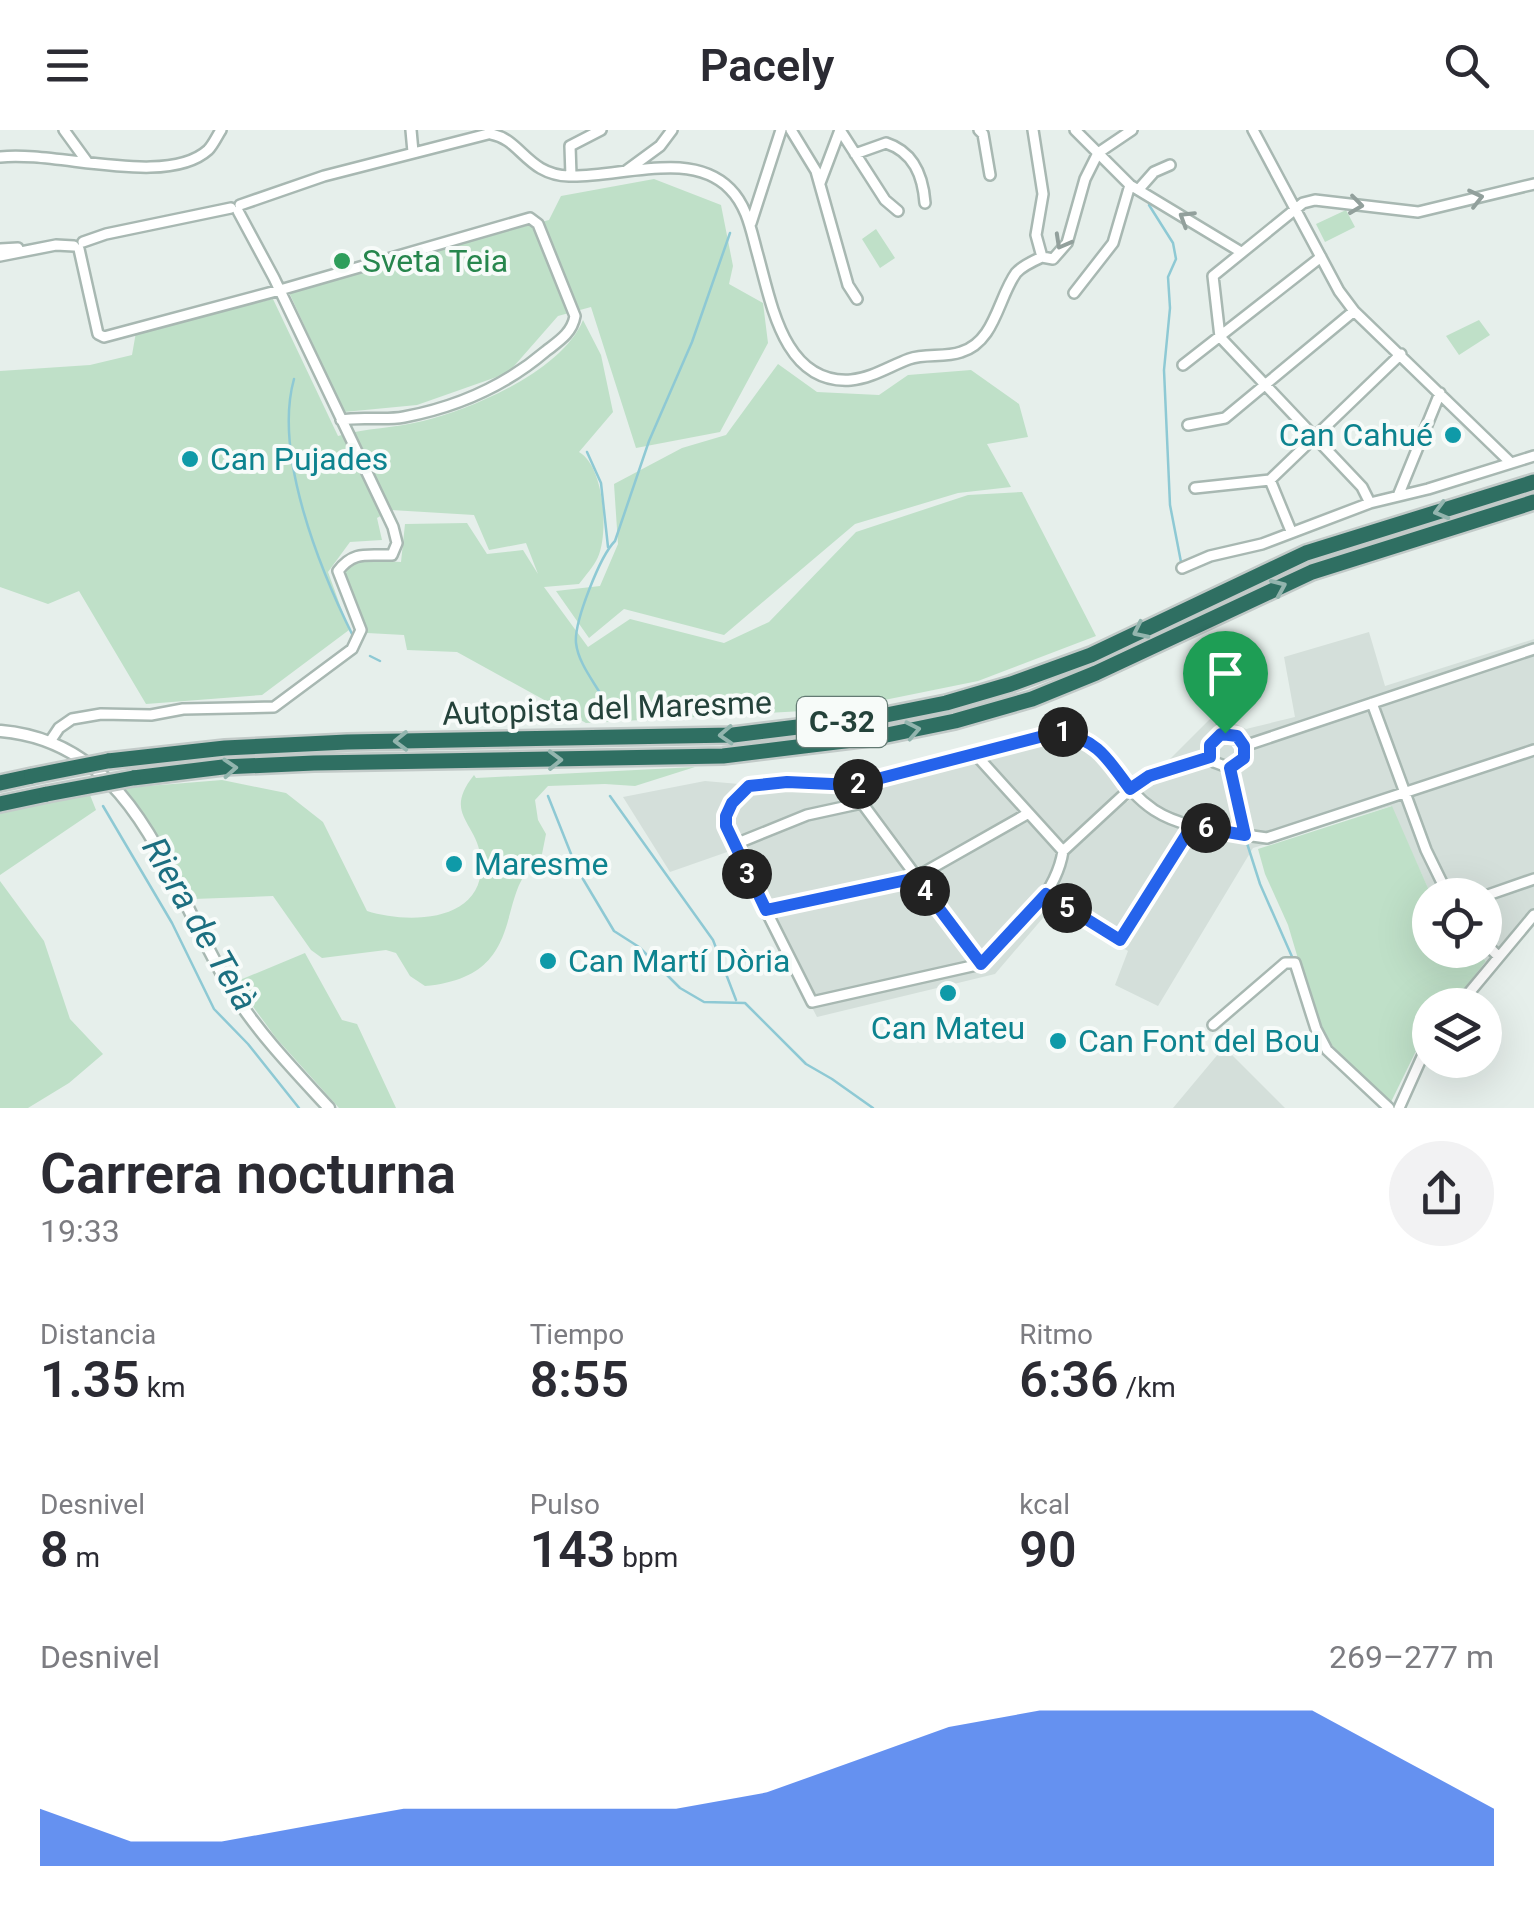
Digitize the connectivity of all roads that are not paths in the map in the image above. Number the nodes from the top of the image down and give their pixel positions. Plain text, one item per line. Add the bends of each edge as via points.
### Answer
1 (64, 130) edge
2 (221, 130) edge
3 (411, 130) edge
4 (471, 130) edge
5 (505, 130) edge
6 (600, 130) edge
7 (672, 130) edge
8 (780, 130) edge
9 (791, 130) edge
10 (840, 130) edge
11 (979, 130) edge
12 (1033, 130) edge
13 (1075, 130) edge
14 (1132, 130) edge
15 (1253, 130) edge
16 (490, 132) edge
17 (450, 142) junction
18 (518, 150) junction
19 (414, 152) junction
20 (1098, 153) junction
21 (855, 154) junction
22 (0, 157) edge
23 (88, 163) junction
24 (1170, 165) dead end
25 (624, 172) junction
26 (574, 176) junction
27 (990, 176) dead end
28 (820, 182) junction
29 (1534, 184) edge
30 (1134, 187) junction
31 (925, 203) dead end
32 (1294, 207) junction
33 (237, 208) junction
34 (898, 211) dead end
35 (751, 224) junction
36 (79, 245) junction
37 (0, 252) edge
38 (1241, 252) junction
39 (1042, 257) junction
40 (1321, 257) junction
41 (280, 290) junction
42 (1074, 293) dead end
43 (857, 299) dead end
44 (1354, 310) junction
45 (1220, 336) junction
46 (1401, 354) junction
47 (1184, 365) dead end
48 (1266, 386) junction
49 (1440, 393) junction
50 (341, 420) junction
51 (1188, 424) dead end
52 (1314, 436) junction
53 (1534, 456) edge
54 (1511, 463) junction
55 (1270, 480) junction
56 (1534, 482) edge
57 (1194, 488) dead end
58 (1398, 496) junction
59 (1370, 502) junction
60 (1534, 502) edge
61 (1291, 531) junction
62 (1182, 568) dead end
63 (1534, 649) edge
64 (1201, 652) dead end
65 (1372, 703) junction
66 (0, 721) edge
67 (0, 732) edge
68 (1225, 733) junction
69 (51, 740) junction
70 (1244, 746) junction
71 (1534, 750) edge
72 (976, 755) junction
73 (1210, 757) junction
74 (1230, 768) junction
75 (0, 784) edge
76 (854, 785) junction
77 (1130, 789) junction
78 (1404, 792) junction
79 (862, 803) junction
80 (0, 804) edge
81 (1026, 814) junction
82 (1192, 826) junction
83 (1245, 835) junction
84 (733, 845) junction
85 (1062, 851) junction
86 (916, 878) junction
87 (1440, 878) edge
88 (1534, 878) edge
89 (1502, 890) edge
90 (1046, 894) junction
91 (766, 910) junction
92 (1534, 915) edge
93 (1502, 954) edge
94 (981, 964) junction
95 (1490, 968) edge
96 (1473, 988) edge
97 (1212, 1025) dead end
98 (1412, 1078) edge
99 (330, 1108) edge
100 (1388, 1108) edge
101 (1399, 1108) edge

1 - 23 street
2 - 23 street via 208,150 163,166
3 - 19 street
4 - 17 street
5 - 18 street
6 - 26 street via 570,146
7 - 25 street
8 - 35 street
9 - 28 street
10 - 21 street
10 - 28 street
11 - 27 street
12 - 39 street via 1044,194 1036,235
13 - 20 street
14 - 20 street
15 - 32 street
16 - 17 street
16 - 18 street
17 - 19 street
18 - 26 street via 546,172
19 - 33 street
20 - 30 street
20 -> 39 street via 1067,243 1053,259
21 - 31 street via 886,143 900,149 920,175
21 - 34 street
22 - 23 street
24 - 30 street
25 - 26 street
25 - 35 street via 707,172 732,190
28 - 43 street
32 -> 29 street via 1315,200 1418,212
38 -> 30 street
30 - 42 street via 1112,243
32 - 38 street
32 - 40 street
33 - 36 street
33 - 41 street
35 - 39 street via 781,336 819,376 850,380 913,357 965,352 994,322 1017,272
36 - 37 street
36 - 41 street via 98,334 104,336
38 - 45 street via 1213,276
40 - 44 street
40 - 45 street
41 - 50 street
41 - 50 street via 530,218 538,224 575,316 564,336 521,372 451,405 402,418
44 - 46 street
44 - 48 street
45 - 47 street
45 - 48 street
46 - 49 street
46 - 52 street
48 - 51 street via 1224,418
48 - 52 street
49 - 54 street
49 - 58 street
50 - 69 street via 396,543 392,555 357,554 338,571 361,630 352,648 274,707 72,718
52 - 55 street
52 - 59 street
53 - 54 street
54 - 58 street
55 - 57 street
55 - 61 street
56 -> 75 highway, Autopista del Maresme / C-32, bridge via 1306,553 1090,655 1011,684 871,718 733,735 225,748
58 - 59 street
59 - 61 street
80 -> 60 highway, Autopista del Maresme / C-32, bridge via 224,768 722,756 955,722 1096,672 1312,572
61 - 62 street
63 - 65 street
64 - 68 street
65 - 70 street
65 - 78 street
66 - 67 street
67 - 69 street
68 - 70 street
68 - 73 street via 1212,742
69 - 99 street via 100,773 134,812 229,987
70 - 74 street via 1244,758
71 - 78 street
72 - 76 street
72 - 77 street via 1059,732 1082,736
72 - 81 street
73 - 74 street
73 - 77 street via 1149,776
74 - 83 street
76 - 79 street
76 - 84 street via 749,786 726,816
77 - 82 street via 1156,811
77 - 85 street
78 - 83 street via 1267,838
78 - 87 street
79 - 84 street
79 - 86 street
81 - 85 street
81 - 86 street
82 - 83 street
82 - 90 street via 1120,940
84 - 91 street
85 - 90 street via 1060,874
86 - 91 street
86 - 94 street
88 - 89 street
90 - 94 street
91 - 94 street via 812,1002
92 - 93 street
95 - 96 street
97 - 100 street via 1285,963 1295,963 1327,1050
98 - 101 street

